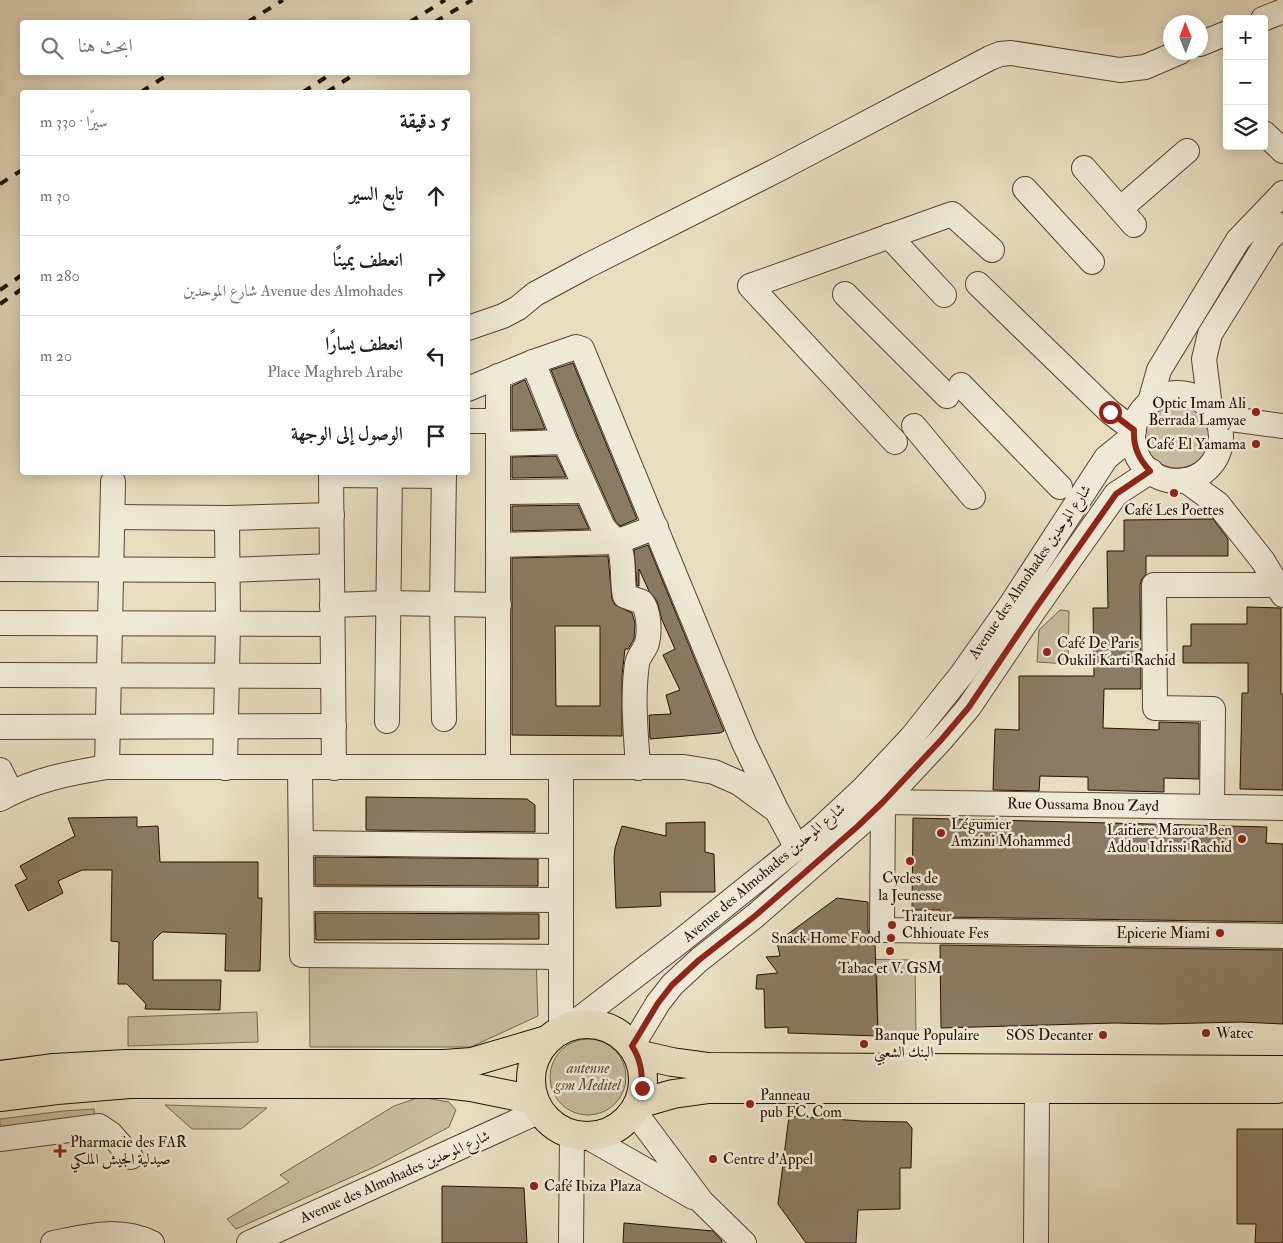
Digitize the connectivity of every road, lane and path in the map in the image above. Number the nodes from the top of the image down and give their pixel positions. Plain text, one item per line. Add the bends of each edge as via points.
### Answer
1 (1283, 11) edge
2 (1268, 17) edge
3 (1223, 35) edge
4 (1208, 41) edge
5 (1163, 59) edge
6 (1268, 137) edge
7 (1283, 151) edge
8 (1187, 152) dead end
9 (1084, 168) dead end
10 (1025, 189) dead end
11 (1283, 193) edge
12 (1283, 225) edge
13 (889, 236) junction
14 (992, 250) dead end
15 (1092, 262) dead end
16 (978, 284) dead end
17 (845, 294) dead end
18 (944, 295) dead end
19 (470, 327) edge
20 (533, 362) junction
21 (498, 376) junction
22 (470, 389) edge
23 (1213, 412) junction
24 (1139, 420) junction
25 (470, 422) edge
26 (1278, 425) edge
27 (914, 426) dead end
28 (498, 432) junction
29 (1221, 441) junction
30 (566, 442) junction
31 (896, 442) dead end
32 (1212, 463) junction
33 (1150, 471) junction
34 (331, 475) edge
35 (390, 475) edge
36 (444, 475) edge
37 (1184, 480) junction
38 (113, 482) dead end
39 (1060, 487) dead end
40 (586, 491) junction
41 (498, 492) junction
42 (973, 497) dead end
43 (1218, 504) junction
44 (332, 515) junction
45 (113, 517) junction
46 (228, 518) junction
47 (656, 527) junction
48 (616, 542) junction
49 (498, 545) junction
50 (332, 566) junction
51 (0, 569) edge
52 (111, 570) junction
53 (228, 570) junction
54 (1280, 590) edge
55 (388, 604) junction
56 (442, 604) junction
57 (499, 605) junction
58 (332, 614) junction
59 (0, 623) edge
60 (110, 624) junction
61 (228, 624) junction
62 (0, 675) edge
63 (108, 675) junction
64 (226, 676) junction
65 (333, 676) junction
66 (444, 719) dead end
67 (387, 721) dead end
68 (225, 726) junction
69 (334, 726) junction
70 (0, 727) edge
71 (107, 727) junction
72 (107, 767) junction
73 (498, 767) junction
74 (560, 767) junction
75 (225, 768) junction
76 (300, 768) junction
77 (334, 768) junction
78 (638, 768) junction
79 (0, 770) edge
80 (6, 795) edge
81 (883, 802) junction
82 (1212, 807) junction
83 (1283, 808) edge
84 (777, 811) junction
85 (301, 843) junction
86 (561, 846) junction
87 (797, 848) junction
88 (302, 899) junction
89 (560, 900) junction
90 (1283, 936) edge
91 (561, 957) junction
92 (559, 1032) junction
93 (634, 1050) junction
94 (1283, 1070) edge
95 (0, 1075) edge
96 (1037, 1089) junction
97 (1283, 1089) edge
98 (0, 1097) edge
99 (537, 1106) junction
100 (636, 1107) junction
101 (579, 1135) junction
102 (0, 1139) edge
103 (131, 1157) dead end
104 (701, 1202) junction
105 (53, 1243) edge
106 (152, 1243) edge
107 (249, 1243) edge
108 (572, 1243) edge
109 (744, 1243) edge
110 (1036, 1243) edge

1 - 2 street
3 - 4 street
5 - 19 street via 1120,70 1000,54 587,266 535,294 510,312
6 - 7 street
8 - 9 street via 1127,217
10 - 15 street
11 - 24 street via 1238,240 1159,370
12 - 23 street via 1269,240 1210,334 1204,359
13 - 14 street via 952,214
13 - 18 street
13 - 31 street via 750,286
16 - 24 street via 1110,412
17 - 39 street
20 - 21 street
20 - 30 street
20 - 47 street via 576,347 582,349
21 - 22 street
21 - 28 street
23 - 24 street via 1199,399 1174,393 1161,396
23 - 26 street
23 - 29 street
24 - 33 street via 1135,449
24 - 87 street, Avenue des Almohades شارع الموحدين via 1106,458 1010,606 912,738 864,788
25 - 28 street
26 - 29 street
27 - 42 street
28 - 30 street
28 - 41 street
29 - 32 street
30 - 40 street
32 - 37 street via 1205,471
32 - 43 street
33 - 37 street via 1167,479
33 - 81 street, Avenue des Almohades شارع الموحدين via 1116,494 969,707
34 - 44 street
35 - 55 street
36 - 56 street
37 - 43 street
38 - 45 street
40 - 41 street
40 - 48 street via 603,527
41 - 49 street
43 - 54 street via 1264,562
44 - 46 street
44 - 50 street
45 - 46 street
45 - 52 street
46 - 53 street
47 - 48 street
47 - 84 street via 744,744
48 - 49 street
48 - 78 street via 625,596 642,602 648,623 646,645 637,662
49 - 57 street
50 - 53 street
50 - 58 street
51 - 52 street
52 - 53 street
52 - 60 street
53 - 61 street
54 - 82 street via 1154,585 1155,708 1213,709
55 - 56 street
55 - 58 street
55 - 67 street
56 - 57 street
56 - 66 street
57 - 73 street
58 - 61 street
58 - 65 street
59 - 60 street
60 - 61 street
60 - 63 street
61 - 64 street
62 - 63 street
63 - 64 street
63 - 71 street
64 - 65 street
64 - 68 street
65 - 69 street
68 - 69 street
68 - 71 street
68 - 75 street
69 - 77 street
70 - 71 street
71 - 72 street
72 - 75 street
72 - 80 street via 48,779
73 - 74 street
73 - 77 street
74 - 78 street
74 - 86 street
75 - 76 street
76 - 77 street
76 - 85 street
78 - 84 street via 714,772 739,783
79 - 80 street
81 - 82 street, Rue Oussama Bnou Zayd
81 - 90 street via 882,930
81 - 93 street, Avenue des Almohades شارع الموحدين via 672,985 658,1003
82 - 83 street, Rue Oussama Bnou Zayd
84 - 87 street
85 - 86 street
85 - 88 street
86 - 89 street
87 - 92 street, Avenue des Almohades شارع الموحدين
88 - 89 street
88 - 91 street via 302,955
89 - 91 street
91 - 92 street
92 - 93 main road via 582,1024 604,1027 626,1038
92 - 95 main road via 472,1062 126,1064
92 - 99 main road via 534,1058 531,1078
93 - 94 main road via 672,1062 709,1067
93 - 100 main road via 642,1073 642,1088
96 - 97 main road
96 - 100 main road via 709,1089 673,1094
96 - 110 street
98 - 99 main road via 130,1084 445,1084 470,1087
99 - 101 main road via 558,1128
99 - 107 street, Avenue des Almohades شارع الموحدين
100 - 101 main road via 610,1131
100 - 104 street
101 - 104 street
101 - 108 street
102 - 103 street via 98,1126 111,1134
104 - 109 street
105 - 106 street via 118,1233

